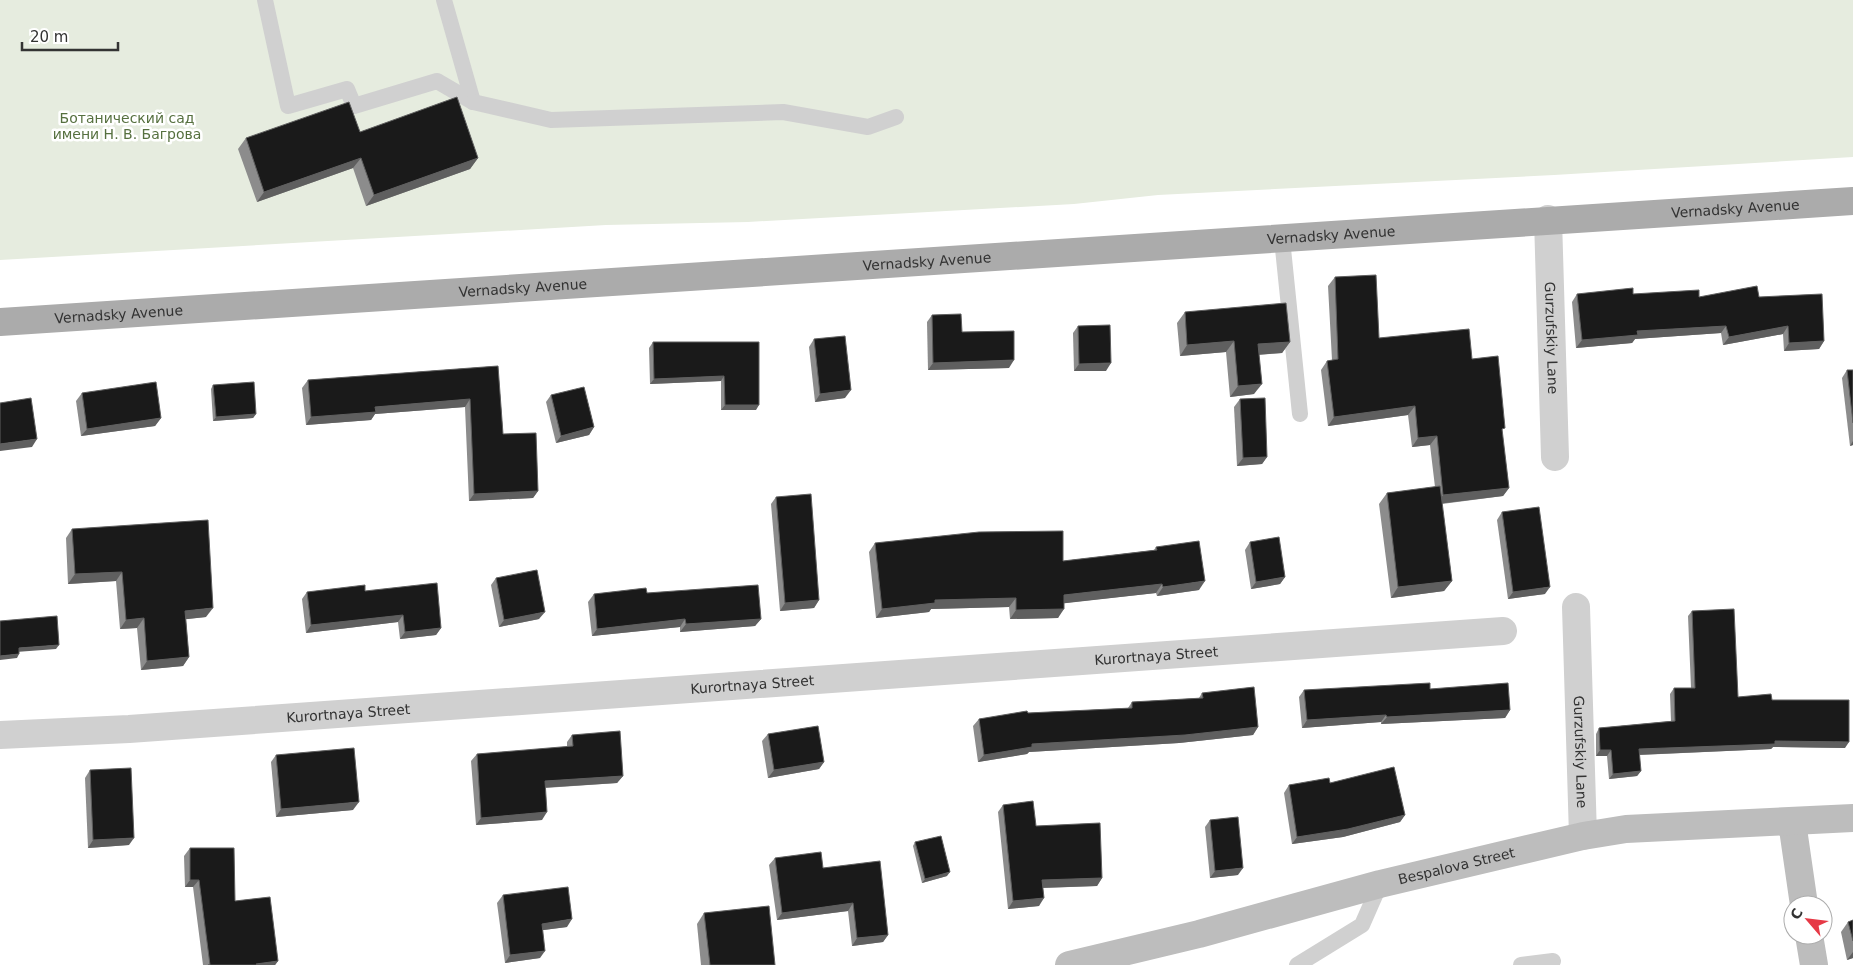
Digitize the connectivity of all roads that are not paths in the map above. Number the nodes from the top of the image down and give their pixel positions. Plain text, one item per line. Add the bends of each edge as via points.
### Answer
1 (266, 0) edge
2 (444, 0) edge
3 (473, 102) junction
4 (896, 117) dead end
5 (1853, 201) edge
6 (1548, 219) junction
7 (1282, 239) junction
8 (0, 322) edge
9 (1300, 414) dead end
10 (1555, 457) dead end
11 (1576, 607) dead end
12 (1503, 632) dead end
13 (0, 735) edge
14 (1853, 818) edge
15 (1792, 822) junction
16 (1583, 836) junction
17 (1380, 884) junction
18 (1803, 895) edge
19 (1811, 945) edge
20 (1554, 961) dead end
21 (1069, 965) edge
22 (1296, 965) edge
23 (1521, 965) edge
24 (1814, 965) edge

1 - 3 lane via 288,106 348,89 354,106 437,81
2 - 3 lane
3 - 4 lane via 551,120 783,112 868,128
5 - 6 main road, Vernadsky Avenue
6 - 7 main road, Vernadsky Avenue
6 - 10 street, Gurzufskiy Lane
7 - 8 main road, Vernadsky Avenue
7 - 9 lane
11 - 16 street, Gurzufskiy Lane
12 - 13 street, Kurortnaya Street via 139,728
14 - 15 main road, Bespalova Street
15 - 16 main road, Bespalova Street via 1626,829
15 - 18 main road
16 - 17 main road, Bespalova Street
17 - 21 main road, Bespalova Street via 1199,934
17 - 22 lane via 1362,925
19 - 24 main road
20 - 23 lane

